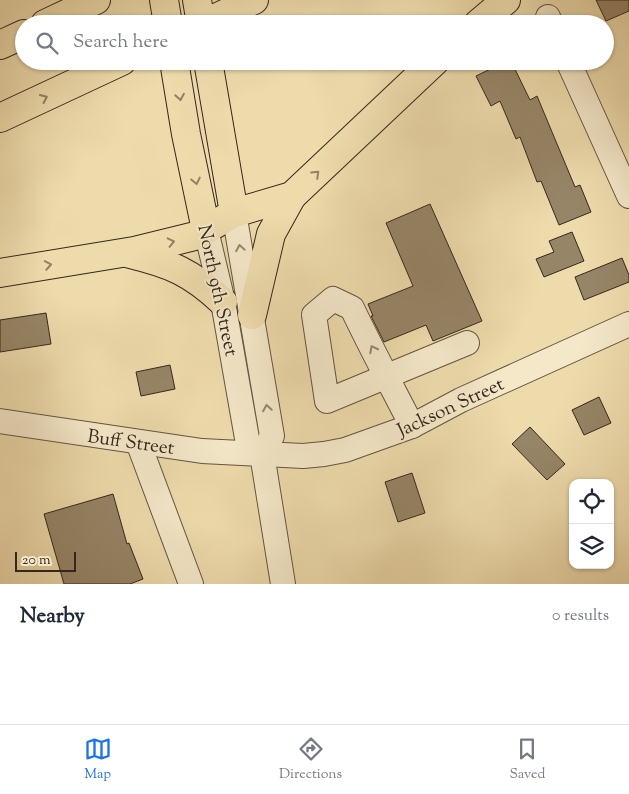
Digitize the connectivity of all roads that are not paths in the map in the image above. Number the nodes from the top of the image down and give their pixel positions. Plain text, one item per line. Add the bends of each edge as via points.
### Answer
1 (96, 0) edge
2 (164, 0) edge
3 (197, 0) edge
4 (254, 0) edge
5 (506, 0) edge
6 (64, 15) edge
7 (166, 15) edge
8 (200, 15) edge
9 (222, 15) edge
10 (488, 15) edge
11 (15, 38) edge
12 (0, 45) edge
13 (103, 70) edge
14 (175, 70) edge
15 (210, 70) edge
16 (425, 70) edge
17 (572, 70) edge
18 (0, 118) edge
19 (292, 196) junction
20 (629, 196) edge
21 (234, 214) junction
22 (206, 230) junction
23 (124, 252) junction
24 (0, 273) edge
25 (223, 302) junction
26 (252, 315) junction
27 (629, 324) edge
28 (467, 343) dead end
29 (387, 377) junction
30 (0, 421) edge
31 (412, 426) junction
32 (138, 442) junction
33 (262, 454) junction
34 (191, 584) edge
35 (283, 584) edge

1 - 6 main road
2 - 7 main road
3 - 8 main road
4 - 9 main road
5 - 10 main road
11 - 12 main road
18 -> 13 main road
14 -> 22 main road, North 9th Street
15 - 21 main road, North 9th Street
19 -> 16 main road
17 - 20 street
19 - 21 main road
19 - 26 main road via 272,234
21 - 22 main road
26 -> 21 street, North 9th Street
23 -> 22 main road via 195,236
22 - 25 street, North 9th Street
24 -> 23 main road
23 - 25 main road via 168,264 204,284
25 - 33 street, North 9th Street via 248,444
33 -> 26 street, North 9th Street via 272,436
27 - 31 street, Jackson Street via 460,400
28 - 29 street
29 -> 29 street via 352,308 333,299 314,315 327,401
29 - 31 street
30 - 32 street, Buff Street
31 - 33 street, Jackson Street via 345,450 324,454
32 - 33 street, Buff Street via 202,451
32 - 34 street
33 - 35 street

